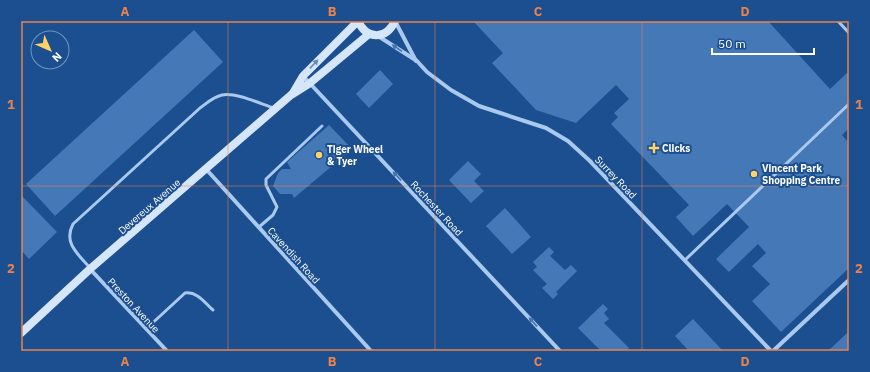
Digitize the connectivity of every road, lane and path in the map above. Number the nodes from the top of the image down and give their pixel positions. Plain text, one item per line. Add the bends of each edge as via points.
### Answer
1 (358, 21) edge
2 (395, 21) edge
3 (838, 21) edge
4 (849, 33) edge
5 (369, 34) junction
6 (378, 36) junction
7 (417, 61) junction
8 (303, 76) junction
9 (310, 84) junction
10 (291, 95) junction
11 (849, 104) edge
12 (276, 109) junction
13 (322, 126) dead end
14 (206, 169) junction
15 (259, 227) junction
16 (685, 260) junction
17 (90, 269) junction
18 (849, 280) edge
19 (213, 310) dead end
20 (146, 329) junction
21 (21, 333) edge
22 (166, 351) edge
23 (371, 351) edge
24 (560, 351) edge
25 (772, 351) edge

1 - 5 main road via 362,29
8 -> 1 main road, Devereux Avenue
2 - 6 main road via 391,28
2 - 7 street, Surrey Road
3 - 4 lane
5 - 6 main road
5 - 9 main road, Devereux Avenue
7 -> 6 street, Surrey Road
7 - 16 street, Surrey Road via 438,81 479,106 546,128 568,141
8 - 9 street, Rochester Road
8 - 10 main road, Devereux Avenue
9 - 10 main road, Devereux Avenue
24 -> 9 street, Rochester Road
10 - 12 main road, Devereux Avenue
11 - 16 lane
12 - 14 main road, Devereux Avenue
12 - 17 lane via 231,94 214,98 200,108 73,224 69,231 71,246
13 - 15 lane via 266,179 266,185 277,207 273,215
14 - 15 street, Cavendish Road
14 - 17 main road, Devereux Avenue
15 - 23 street, Cavendish Road
16 - 25 street, Surrey Road
17 - 20 street, Preston Avenue
17 - 21 main road, Devereux Avenue
18 - 25 street
19 - 20 lane via 196,294 185,293
20 - 22 street, Preston Avenue

